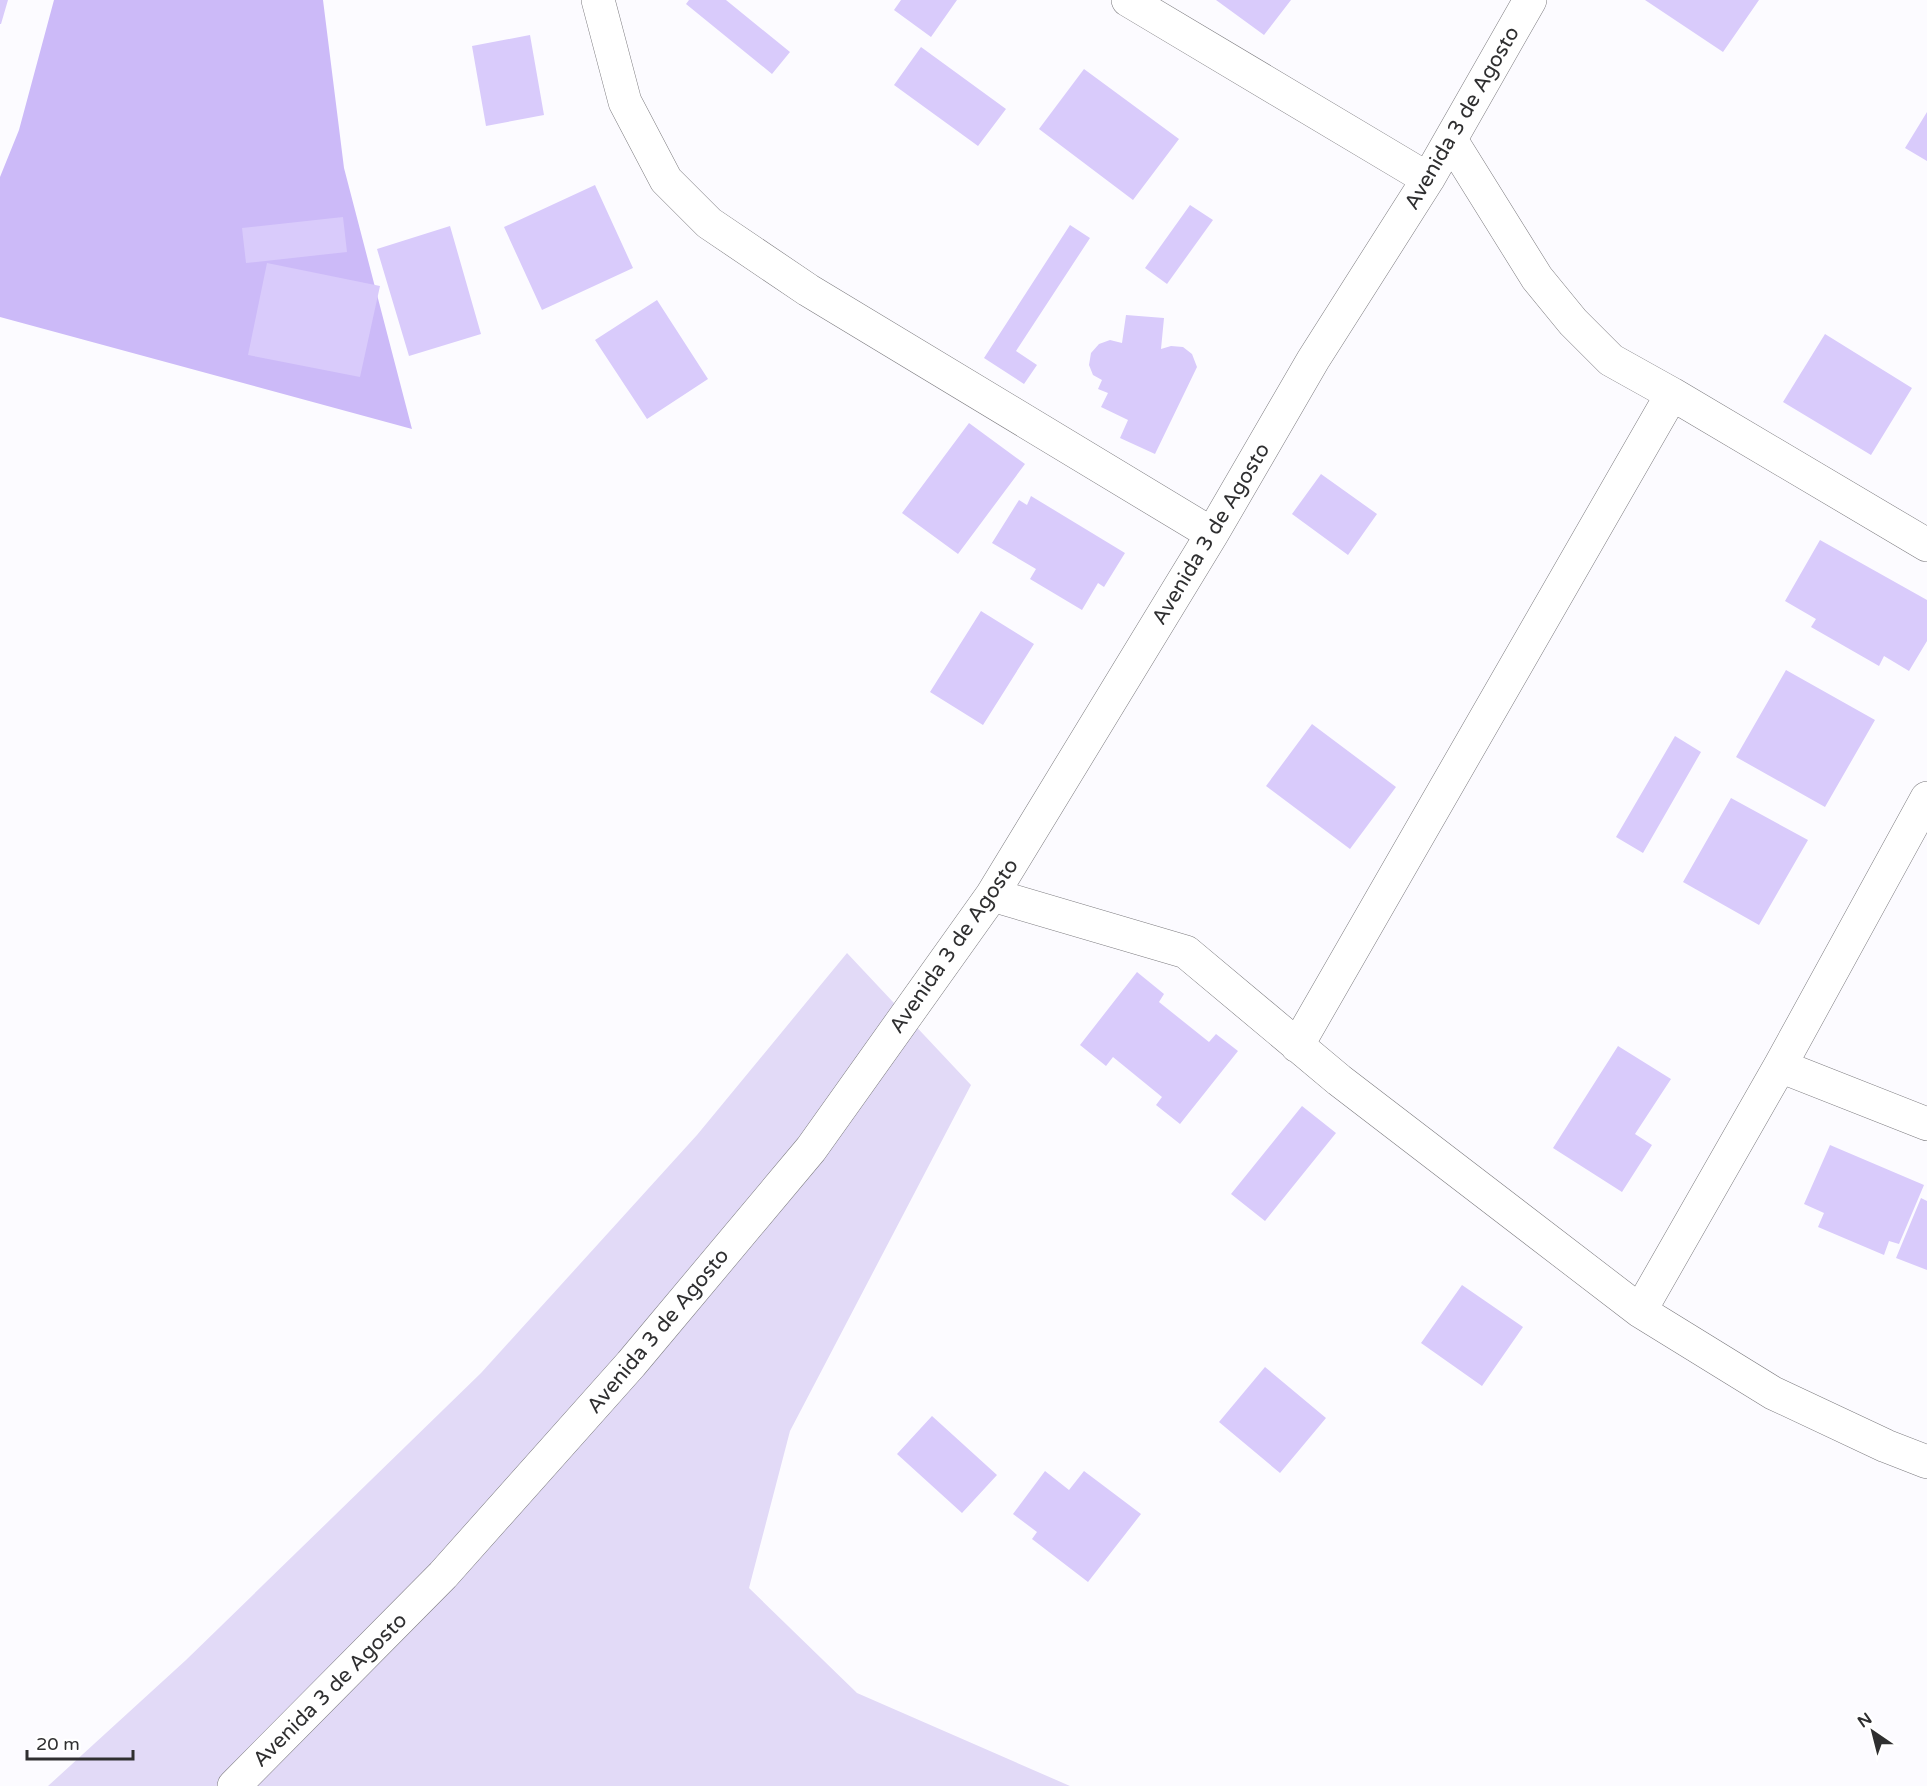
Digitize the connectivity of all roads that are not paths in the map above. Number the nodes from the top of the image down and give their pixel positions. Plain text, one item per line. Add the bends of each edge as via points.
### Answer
1 (598, 0) edge
2 (1128, 0) edge
3 (1530, 0) edge
4 (1451, 140) junction
5 (1428, 179) junction
6 (1672, 394) junction
7 (1212, 534) junction
8 (1927, 545) edge
9 (1927, 798) edge
10 (992, 895) junction
11 (1297, 1046) junction
12 (1779, 1066) junction
13 (1927, 1124) edge
14 (1640, 1311) junction
15 (1927, 1462) edge
16 (234, 1786) edge

1 - 7 street via 625,102 666,180 709,224 808,290
2 - 5 street
3 - 4 street, Avenida 3 de Agosto
4 - 5 street, Avenida 3 de Agosto
4 - 6 street via 1537,278 1573,322 1611,360
5 - 7 street, Avenida 3 de Agosto via 1313,360
6 - 8 street
6 - 11 street
7 - 10 street, Avenida 3 de Agosto
9 - 12 street
10 - 11 street via 1186,951
10 - 16 street, Avenida 3 de Agosto via 811,1149 631,1365 443,1575
11 - 14 street
12 - 13 street
12 - 14 street
14 - 15 street via 1773,1393

